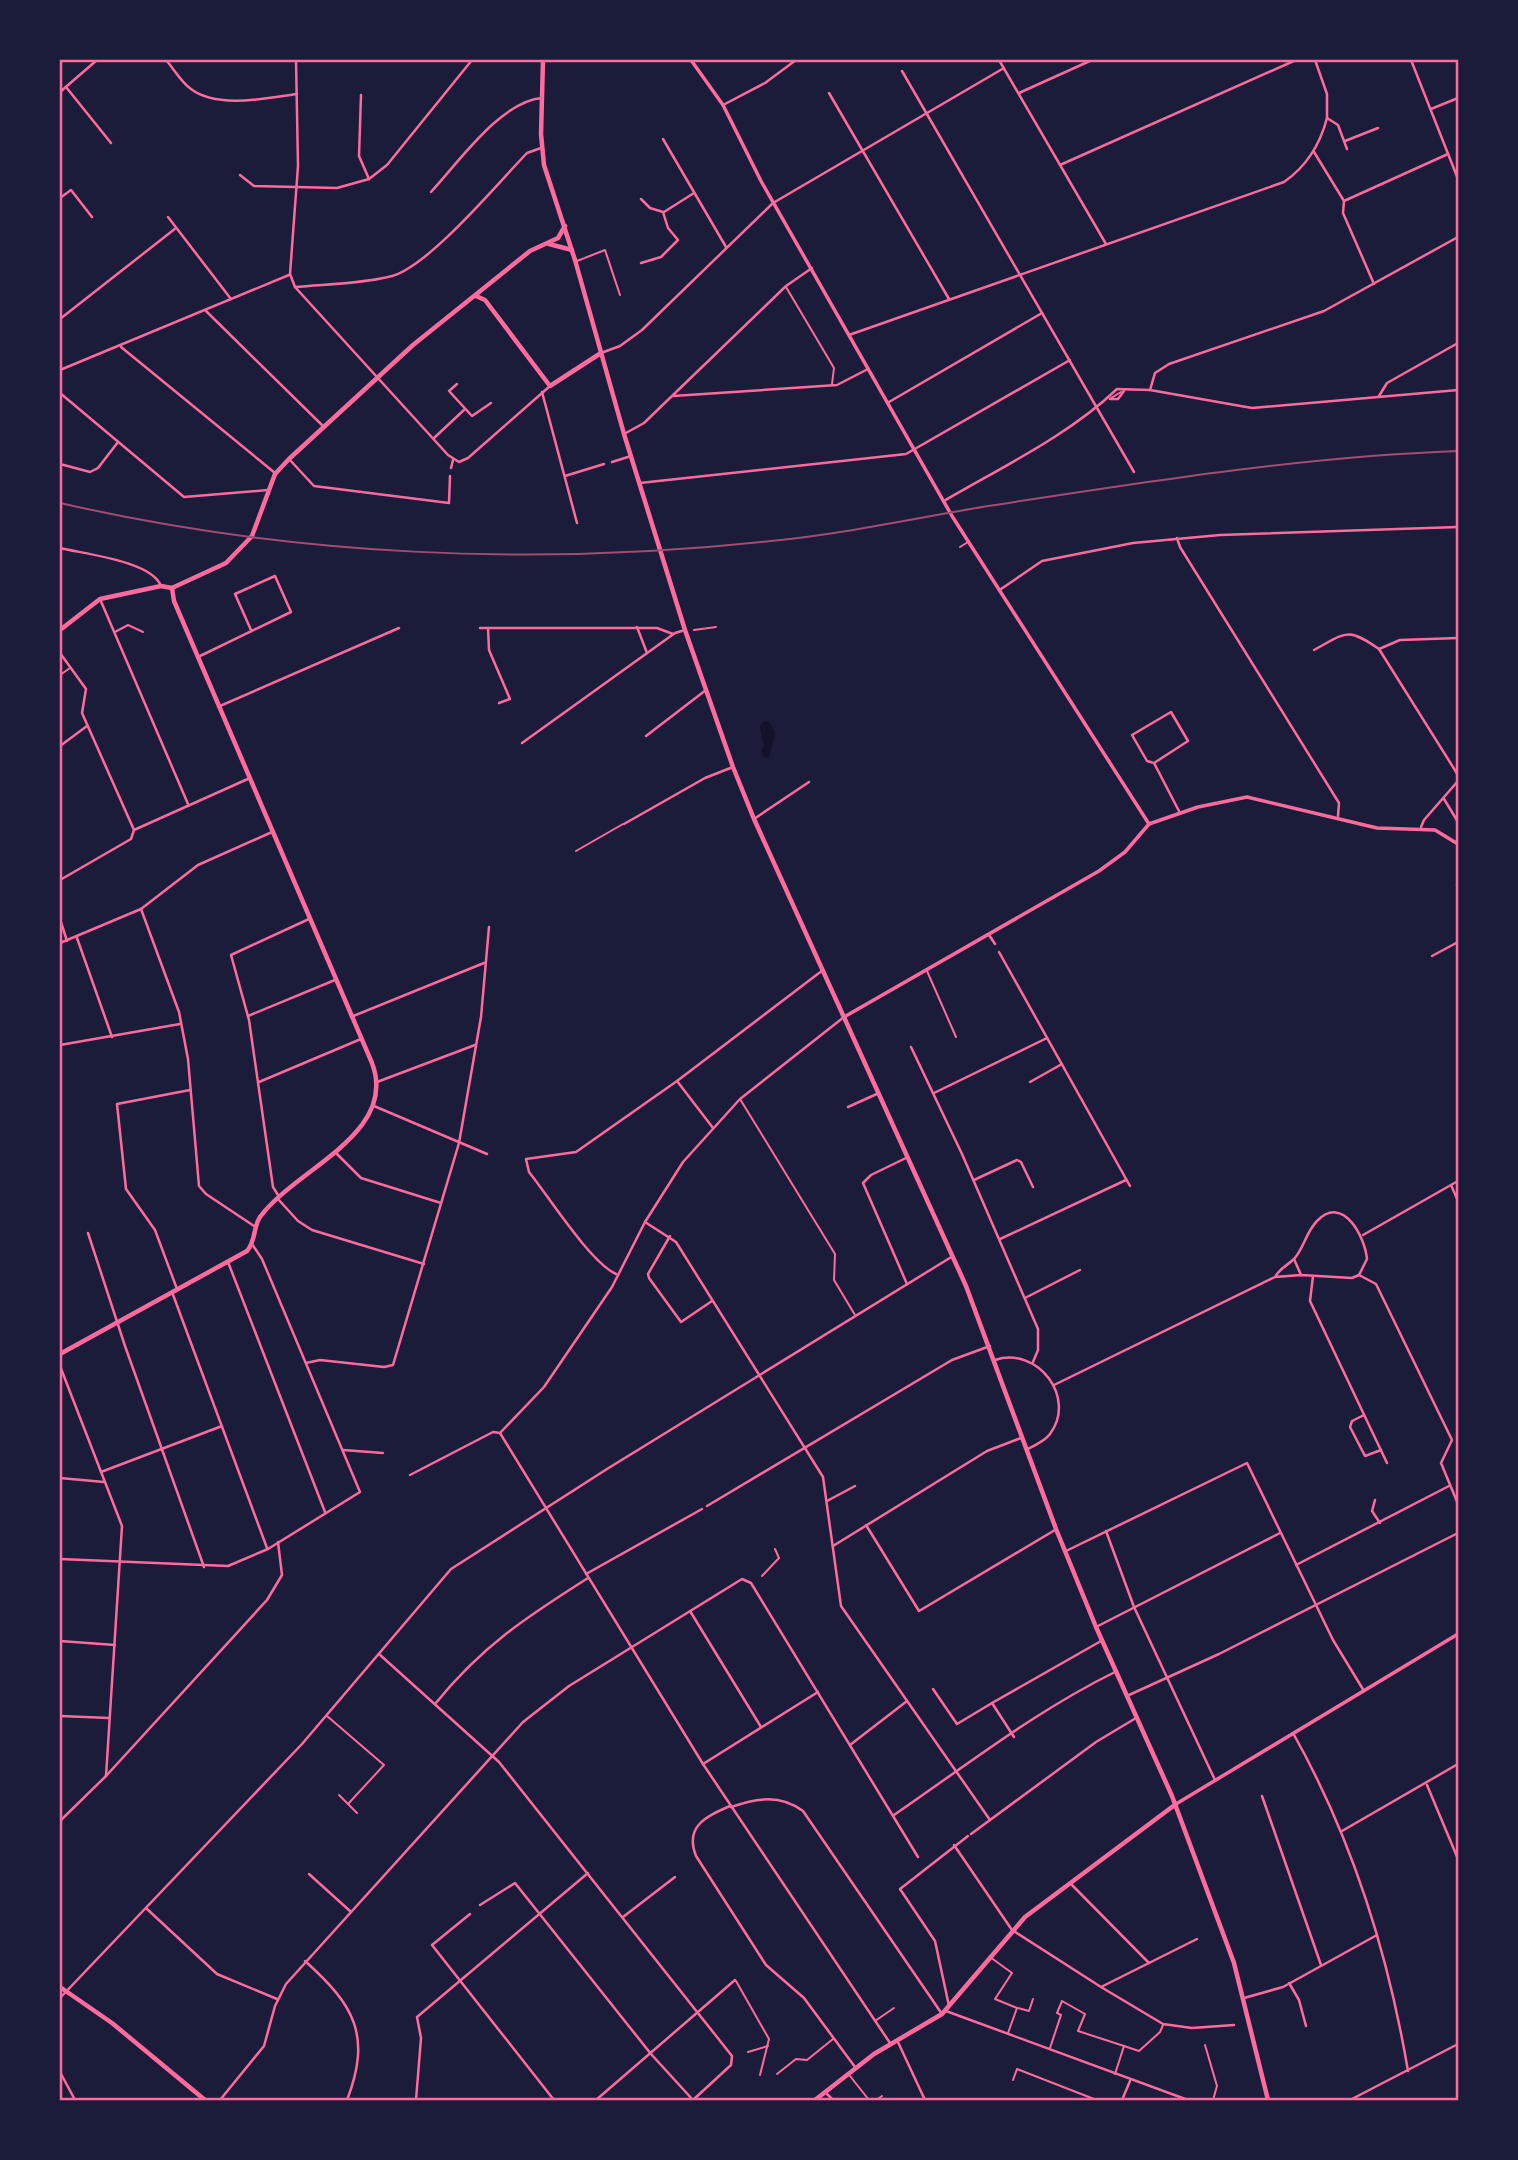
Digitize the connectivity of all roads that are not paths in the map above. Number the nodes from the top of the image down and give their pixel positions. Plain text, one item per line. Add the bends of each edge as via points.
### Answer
1 (97, 60) edge
2 (166, 60) edge
3 (296, 60) edge
4 (472, 60) edge
5 (543, 60) edge
6 (691, 60) edge
7 (796, 60) edge
8 (999, 60) edge
9 (1092, 60) edge
10 (1296, 60) edge
11 (1315, 60) edge
12 (1411, 60) edge
13 (1004, 68) junction
14 (902, 71) dead end
15 (66, 88) junction
16 (60, 92) edge
17 (829, 93) dead end
18 (1019, 93) junction
19 (297, 94) junction
20 (361, 95) dead end
21 (542, 98) junction
22 (1458, 98) edge
23 (723, 105) junction
24 (1431, 108) junction
25 (927, 114) junction
26 (1328, 118) junction
27 (1378, 128) dead end
28 (663, 139) dead end
29 (1345, 141) junction
30 (111, 143) dead end
31 (541, 148) junction
32 (1347, 149) dead end
33 (863, 151) junction
34 (1314, 152) junction
35 (1448, 154) junction
36 (1060, 165) junction
37 (240, 175) dead end
38 (369, 179) junction
39 (1458, 179) edge
40 (296, 187) junction
41 (431, 192) dead end
42 (694, 193) junction
43 (60, 198) edge
44 (641, 198) dead end
45 (1344, 201) junction
46 (773, 203) junction
47 (663, 212) junction
48 (168, 216) dead end
49 (92, 217) dead end
50 (565, 226) junction
51 (176, 228) junction
52 (1458, 237) edge
53 (549, 244) junction
54 (1106, 244) junction
55 (726, 247) junction
56 (572, 250) junction
57 (576, 262) junction
58 (641, 263) dead end
59 (812, 268) junction
60 (290, 274) junction
61 (1020, 275) junction
62 (1374, 284) junction
63 (486, 286) junction
64 (786, 286) junction
65 (295, 287) junction
66 (620, 295) dead end
67 (475, 296) junction
68 (231, 299) junction
69 (949, 299) junction
70 (485, 300) junction
71 (206, 311) junction
72 (1042, 313) junction
73 (60, 319) edge
74 (849, 335) junction
75 (1458, 342) edge
76 (121, 347) junction
77 (601, 353) junction
78 (1070, 360) junction
79 (869, 369) junction
80 (60, 370) edge
81 (378, 379) junction
82 (457, 384) dead end
83 (550, 386) junction
84 (832, 386) junction
85 (1124, 390) junction
86 (1150, 390) junction
87 (1458, 390) edge
88 (542, 392) junction
89 (60, 393) edge
90 (673, 396) junction
91 (1379, 396) junction
92 (1110, 398) junction
93 (889, 402) junction
94 (491, 403) dead end
95 (1097, 409) junction
96 (465, 410) junction
97 (325, 428) junction
98 (624, 434) junction
99 (433, 439) junction
100 (118, 442) junction
101 (916, 451) junction
102 (631, 456) junction
103 (289, 459) junction
104 (453, 460) junction
105 (612, 462) joint
106 (60, 464) edge
107 (604, 464) joint
108 (451, 468) dead end
109 (1134, 472) dead end
110 (275, 474) junction
111 (450, 476) dead end
112 (565, 476) junction
113 (640, 483) junction
114 (268, 490) junction
115 (944, 500) junction
116 (577, 523) dead end
117 (1458, 527) edge
118 (1177, 538) junction
119 (968, 542) junction
120 (960, 547) dead end
121 (60, 548) edge
122 (1458, 565) edge
123 (161, 586) junction
124 (172, 588) junction
125 (1001, 589) junction
126 (100, 599) junction
127 (637, 627) junction
128 (716, 627) dead end
129 (399, 628) dead end
130 (480, 628) dead end
131 (488, 628) junction
132 (60, 630) edge
133 (251, 630) junction
134 (685, 630) junction
135 (694, 630) dead end
136 (114, 632) junction
137 (143, 632) dead end
138 (673, 634) junction
139 (1458, 638) edge
140 (1380, 649) junction
141 (1314, 650) dead end
142 (60, 653) edge
143 (647, 653) junction
144 (198, 657) junction
145 (71, 667) junction
146 (60, 675) edge
147 (706, 690) junction
148 (499, 703) dead end
149 (220, 706) junction
150 (87, 726) junction
151 (646, 736) dead end
152 (523, 742) joint
153 (60, 746) edge
154 (526, 747) dead end
155 (1154, 763) junction
156 (733, 767) junction
157 (1458, 775) edge
158 (250, 778) junction
159 (1458, 781) edge
160 (809, 782) dead end
161 (1444, 799) junction
162 (188, 804) junction
163 (1180, 813) junction
164 (1338, 816) junction
165 (754, 819) junction
166 (1458, 822) edge
167 (624, 824) joint
168 (1149, 824) junction
169 (1421, 827) junction
170 (134, 830) junction
171 (272, 832) junction
172 (1458, 835) edge
173 (1457, 843) edge
174 (576, 851) dead end
175 (60, 880) edge
176 (141, 909) junction
177 (60, 919) edge
178 (309, 919) junction
179 (489, 927) dead end
180 (989, 933) junction
181 (77, 937) junction
182 (67, 940) junction
183 (1458, 942) edge
184 (60, 943) edge
185 (995, 944) joint
186 (999, 952) joint
187 (1432, 956) dead end
188 (486, 962) junction
189 (823, 970) junction
190 (926, 970) junction
191 (335, 979) junction
192 (248, 1016) junction
193 (351, 1017) junction
194 (844, 1017) junction
195 (181, 1024) junction
196 (112, 1037) junction
197 (956, 1037) dead end
198 (1047, 1038) junction
199 (361, 1039) junction
200 (60, 1045) edge
201 (476, 1045) junction
202 (911, 1046) dead end
203 (1062, 1064) junction
204 (677, 1081) junction
205 (259, 1082) junction
206 (377, 1082) junction
207 (1030, 1082) dead end
208 (190, 1090) junction
209 (879, 1093) junction
210 (934, 1093) junction
211 (740, 1099) junction
212 (374, 1106) junction
213 (848, 1107) dead end
214 (713, 1128) junction
215 (459, 1143) junction
216 (334, 1151) junction
217 (487, 1154) dead end
218 (908, 1157) junction
219 (974, 1180) junction
220 (1126, 1180) junction
221 (1458, 1181) edge
222 (1451, 1185) junction
223 (1130, 1186) dead end
224 (1033, 1187) dead end
225 (279, 1199) junction
226 (1458, 1201) edge
227 (442, 1203) junction
228 (645, 1222) junction
229 (256, 1227) junction
230 (88, 1233) dead end
231 (1363, 1236) junction
232 (670, 1237) junction
233 (1000, 1239) junction
234 (252, 1244) junction
235 (953, 1256) junction
236 (1294, 1259) junction
237 (228, 1262) junction
238 (424, 1264) junction
239 (1080, 1270) dead end
240 (616, 1274) junction
241 (1301, 1275) junction
242 (1359, 1275) junction
243 (1313, 1276) junction
244 (1275, 1277) junction
245 (907, 1284) junction
246 (175, 1290) junction
247 (1025, 1298) junction
248 (712, 1301) junction
249 (856, 1316) junction
250 (118, 1321) junction
251 (990, 1346) junction
252 (60, 1354) edge
253 (995, 1360) junction
254 (1033, 1362) junction
255 (306, 1363) junction
256 (60, 1366) edge
257 (759, 1376) junction
258 (1054, 1385) junction
259 (1364, 1415) junction
260 (222, 1425) junction
261 (500, 1433) junction
262 (1023, 1437) junction
263 (804, 1448) junction
264 (163, 1449) junction
265 (1028, 1449) junction
266 (343, 1450) junction
267 (1381, 1450) junction
268 (383, 1453) dead end
269 (1387, 1463) dead end
270 (101, 1472) junction
271 (410, 1475) dead end
272 (60, 1478) edge
273 (104, 1482) junction
274 (1449, 1485) junction
275 (855, 1486) dead end
276 (827, 1500) junction
277 (1376, 1500) dead end
278 (1458, 1504) edge
279 (707, 1506) dead end
280 (546, 1507) junction
281 (702, 1509) dead end
282 (325, 1512) junction
283 (1380, 1523) junction
284 (866, 1525) junction
285 (1056, 1529) junction
286 (1106, 1531) junction
287 (1280, 1532) junction
288 (1458, 1534) edge
289 (278, 1542) junction
290 (833, 1546) junction
291 (268, 1549) junction
292 (775, 1549) dead end
293 (1066, 1551) junction
294 (786, 1557) dead end
295 (779, 1558) junction
296 (60, 1559) edge
297 (121, 1563) junction
298 (1296, 1565) junction
299 (204, 1567) junction
300 (587, 1576) junction
301 (762, 1576) dead end
302 (758, 1578) dead end
303 (751, 1583) junction
304 (1315, 1604) junction
305 (1134, 1606) junction
306 (690, 1611) junction
307 (919, 1611) junction
308 (922, 1617) dead end
309 (1096, 1627) junction
310 (1458, 1634) edge
311 (1102, 1640) junction
312 (60, 1642) edge
313 (114, 1645) junction
314 (632, 1648) junction
315 (379, 1654) junction
316 (1117, 1671) junction
317 (1169, 1678) junction
318 (933, 1689) dead end
319 (1364, 1690) junction
320 (818, 1692) junction
321 (1129, 1695) junction
322 (907, 1702) junction
323 (992, 1703) junction
324 (435, 1704) junction
325 (60, 1716) edge
326 (327, 1716) junction
327 (1139, 1717) junction
328 (110, 1718) junction
329 (761, 1727) junction
330 (1293, 1733) junction
331 (1013, 1735) junction
332 (850, 1745) junction
333 (491, 1754) junction
334 (1458, 1764) edge
335 (703, 1765) junction
336 (955, 1770) junction
337 (106, 1776) junction
338 (1215, 1780) junction
339 (1427, 1784) junction
340 (339, 1795) dead end
341 (1262, 1796) dead end
342 (348, 1804) junction
343 (1176, 1804) junction
344 (731, 1807) junction
345 (357, 1813) dead end
346 (893, 1816) junction
347 (990, 1819) junction
348 (60, 1821) edge
349 (1342, 1831) junction
350 (954, 1845) junction
351 (918, 1857) dead end
352 (1458, 1859) edge
353 (588, 1872) junction
354 (309, 1874) dead end
355 (675, 1877) dead end
356 (1069, 1882) junction
357 (480, 1905) dead end
358 (146, 1908) junction
359 (350, 1911) junction
360 (470, 1914) dead end
361 (538, 1915) junction
362 (623, 1917) junction
363 (1012, 1930) junction
364 (1377, 1935) junction
365 (1197, 1939) dead end
366 (990, 1957) junction
367 (305, 1961) junction
368 (1149, 1963) junction
369 (1321, 1965) junction
370 (460, 1980) junction
371 (735, 1980) joint
372 (1289, 1983) junction
373 (60, 1987) edge
374 (1101, 1987) junction
375 (65, 1992) junction
376 (60, 1998) edge
377 (1244, 1998) junction
378 (277, 1999) junction
379 (1033, 1999) dead end
380 (894, 2008) dead end
381 (1017, 2008) junction
382 (946, 2010) junction
383 (697, 2011) junction
384 (875, 2021) junction
385 (1163, 2024) junction
386 (1234, 2025) dead end
387 (1306, 2026) dead end
388 (1007, 2034) junction
389 (834, 2039) junction
390 (896, 2039) junction
391 (890, 2043) junction
392 (1458, 2044) edge
393 (769, 2045) junction
394 (1205, 2045) dead end
395 (1124, 2046) junction
396 (1049, 2049) junction
397 (748, 2052) dead end
398 (651, 2054) junction
399 (739, 2055) dead end
400 (732, 2058) junction
401 (855, 2067) junction
402 (1408, 2071) junction
403 (60, 2072) edge
404 (777, 2074) dead end
405 (848, 2074) junction
406 (1115, 2074) junction
407 (760, 2075) dead end
408 (1131, 2079) junction
409 (1013, 2080) dead end
410 (825, 2092) junction
411 (882, 2096) dead end
412 (1094, 2099) edge
413 (694, 2100) edge
414 (75, 2101) edge
415 (205, 2101) edge
416 (220, 2101) edge
417 (346, 2101) edge
418 (416, 2101) edge
419 (554, 2101) edge
420 (596, 2101) edge
421 (815, 2101) edge
422 (832, 2101) edge
423 (869, 2101) edge
424 (876, 2101) edge
425 (925, 2101) edge
426 (1122, 2101) edge
427 (1188, 2101) edge
428 (1213, 2101) edge
429 (1268, 2101) edge
430 (1350, 2101) edge

1 - 15 street
2 - 19 street via 187,86 208,97
3 - 19 street
4 - 38 street via 387,165
5 - 21 main road
6 - 23 street
7 - 23 street
8 - 13 street
9 - 18 street
10 - 36 street
11 - 26 street via 1327,94
12 - 24 street
13 - 18 street
13 - 25 street
14 - 25 street
15 - 16 street
15 - 30 street
17 - 33 street
18 - 36 street
19 - 40 street
20 - 38 street via 359,156
21 - 31 main road
21 - 41 street via 505,112
22 - 24 street
23 - 46 street
24 - 35 street
25 - 33 street
25 - 61 street
26 - 29 street via 1338,125
26 - 34 street
27 - 29 street
28 - 42 street
29 - 32 street
31 - 50 main road
31 - 65 street via 527,153 440,242 403,271 382,278
33 - 46 street
33 - 69 street
34 - 45 street
34 - 54 street via 1284,182
35 - 39 street
35 - 45 street
36 - 54 street
37 - 40 street via 254,186
38 - 40 street via 345,187
40 - 60 street
42 - 47 street
42 - 55 street
43 - 49 street via 71,190
44 - 47 street via 650,208
45 - 62 street via 1343,213
46 - 55 street
46 - 59 street
47 - 58 street via 678,240 661,257
48 - 51 street
50 - 53 main road
50 - 56 main road
51 - 68 street
51 - 73 street
52 - 62 street
53 - 56 main road
53 - 63 main road via 530,251
54 - 61 street
55 - 77 street via 642,330
56 - 57 main road
57 - 66 lane via 606,250
57 - 77 main road
59 - 64 street
59 - 74 street
60 - 65 street
60 - 68 street
61 - 69 street
61 - 72 street
62 - 86 street via 1324,312 1169,365 1156,373
63 - 67 main road
63 - 70 main road
64 - 84 lane via 834,368
64 - 90 street
65 - 81 street
67 - 70 main road
67 - 81 main road
68 - 71 street
69 - 74 street
70 - 83 main road
71 - 76 street
71 - 97 street
72 - 78 street
72 - 93 street
74 - 79 street
75 - 91 street via 1387,383
76 - 80 street
76 - 110 street
77 - 83 main road
77 - 98 main road
78 - 95 street
78 - 101 street
79 - 84 street
79 - 93 street
81 - 97 main road
81 - 99 street
82 - 96 street via 449,391
83 - 88 street
84 - 90 street
85 - 86 street
85 - 92 street via 1114,391
85 - 92 street via 1118,399
86 - 91 street via 1252,408
87 - 91 street
88 - 104 street via 468,458
88 - 112 street
89 - 100 street
90 - 98 street via 644,423
92 - 95 street
93 - 101 street
94 - 96 street via 477,415
95 - 109 street
95 - 115 street
96 - 99 street
97 - 103 main road
98 - 102 main road
99 - 104 street
100 - 106 street via 90,472
100 - 114 street via 184,497
101 - 113 street
101 - 115 street
102 - 105 street
102 - 113 main road
103 - 110 main road
103 - 111 street via 314,486 449,503
104 - 108 street
105 - 107 lane
107 - 112 street
110 - 114 main road
112 - 116 street
113 - 134 main road
114 - 124 main road via 258,526 241,551 213,571
115 - 119 street
117 - 118 street
117 - 122 street
118 - 125 street via 1059,556 1042,561
118 - 164 street via 1339,803
119 - 120 lane
119 - 125 street
121 - 123 street via 139,567 156,576
123 - 124 main road
123 - 126 main road
124 - 144 main road
125 - 168 street
126 - 132 main road
126 - 136 street
127 - 131 street
127 - 138 street
127 - 143 street
128 - 135 lane
129 - 149 street
130 - 131 street
131 - 148 street via 489,650 510,699
133 - 133 street via 290,612 275,576 235,594
133 - 144 street
134 - 138 street
134 - 147 main road
136 - 137 lane via 128,625
136 - 162 street
138 - 143 street
139 - 140 street via 1400,640
140 - 141 street via 1356,633 1346,632
140 - 157 street
142 - 145 street
143 - 152 street
144 - 149 main road
145 - 146 lane
145 - 150 street via 86,689 81,708
147 - 151 street
147 - 156 main road
149 - 158 main road
150 - 153 street
150 - 170 street
152 - 154 lane
155 - 155 street via 1188,741 1171,712 1132,735 1147,761
155 - 163 street
156 - 165 main road
156 - 167 street
158 - 162 street
158 - 171 main road
159 - 161 street
160 - 165 street
161 - 166 street
161 - 169 street
162 - 170 street
163 - 164 street via 1247,797
163 - 168 street
164 - 169 street via 1377,828
165 - 189 main road
167 - 174 lane
168 - 180 street via 1125,852 1099,871
169 - 173 street
170 - 175 street via 131,839
171 - 176 street via 198,865
171 - 178 main road
172 - 173 street
176 - 181 street
176 - 195 street
177 - 182 street
178 - 191 main road
178 - 192 street via 231,955
179 - 188 street
180 - 185 street
180 - 190 street
181 - 182 street
181 - 196 street
182 - 184 street
183 - 187 street
185 - 186 lane
186 - 198 street
188 - 193 street
188 - 201 street
189 - 194 main road
189 - 204 street
190 - 194 street
190 - 197 lane
191 - 192 street
191 - 193 main road
192 - 205 street
193 - 199 main road
194 - 209 main road
194 - 211 street
195 - 196 street
195 - 208 street
196 - 200 street
198 - 203 street
198 - 210 street
199 - 205 street
199 - 206 main road
201 - 206 street
201 - 215 street
202 - 210 street
203 - 207 street
203 - 220 street
204 - 214 street
204 - 240 street via 576,1152 526,1159 529,1172 589,1249
205 - 225 street
206 - 212 main road
208 - 229 street via 201,1190
208 - 246 street via 117,1104 126,1189 155,1230
209 - 213 street
209 - 218 main road
210 - 219 street
211 - 214 street
211 - 249 lane via 835,1254 834,1280
212 - 215 street
212 - 216 main road via 365,1122
214 - 228 street via 672,1177
215 - 217 street
215 - 227 street
216 - 225 main road
216 - 227 street via 361,1178
218 - 235 main road
218 - 245 street via 863,1183
219 - 224 street via 1017,1160
219 - 233 street
220 - 223 street
220 - 233 street
221 - 222 street
222 - 226 street
222 - 231 street
225 - 229 main road
225 - 238 street via 298,1222 312,1230
227 - 238 street
228 - 232 street
228 - 240 street
229 - 234 main road
230 - 250 street
231 - 236 street via 1349,1218 1329,1215 1316,1222
231 - 242 street via 1367,1259
232 - 248 street
232 - 248 street via 649,1278 681,1322
233 - 247 street
234 - 237 main road
234 - 255 street
235 - 245 street
235 - 251 main road
236 - 241 street
236 - 244 street
237 - 246 main road
237 - 282 street
238 - 255 street via 393,1365
239 - 247 street
240 - 261 street via 612,1287 544,1387
241 - 243 street
241 - 244 street
242 - 243 street via 1343,1280
242 - 274 street via 1376,1284 1452,1440 1441,1463
243 - 259 street via 1310,1301
244 - 258 street
245 - 249 street
246 - 250 main road
246 - 260 street
247 - 254 street via 1039,1339
248 - 257 street
249 - 257 street
250 - 252 main road
250 - 264 street
251 - 253 main road
251 - 263 street via 952,1360
253 - 254 street via 1006,1357
253 - 262 main road
254 - 258 street
255 - 266 street
256 - 270 street
257 - 263 street
257 - 280 street
258 - 265 street via 1056,1424 1049,1436
259 - 267 street
259 - 267 street via 1350,1427 1365,1456
260 - 264 street
260 - 291 street
261 - 271 street via 493,1432
261 - 280 street
262 - 265 main road
262 - 284 street via 987,1451
263 - 276 street via 823,1477
263 - 279 street
264 - 270 street
264 - 299 street
265 - 285 main road
266 - 268 street
266 - 282 street via 360,1489 358,1495
267 - 269 street
270 - 273 street
272 - 273 street
273 - 297 street via 122,1526
274 - 278 street
274 - 283 street
275 - 276 street
276 - 290 street
277 - 283 street via 1372,1511
280 - 300 street
280 - 315 street via 451,1569
281 - 300 street
282 - 289 street
283 - 298 street
284 - 290 street
284 - 307 street
285 - 293 main road
285 - 307 street
286 - 287 street via 1247,1462
286 - 293 street
286 - 305 street
287 - 298 street
287 - 305 street
288 - 304 street
289 - 291 street
289 - 337 street via 282,1575 267,1600
290 - 322 street via 841,1606
291 - 299 street via 228,1566
292 - 295 lane
293 - 309 main road
294 - 295 lane
295 - 301 lane
296 - 297 street
297 - 299 street
297 - 313 street
298 - 304 street
300 - 314 street
300 - 324 street via 498,1638 470,1662
302 - 303 lane
303 - 306 street via 745,1580
303 - 320 street
304 - 317 street
304 - 319 street
305 - 309 street
305 - 317 street
306 - 314 street
306 - 329 street
307 - 308 lane
309 - 311 main road
310 - 319 street
311 - 316 main road
311 - 323 street
312 - 313 street
313 - 328 street
314 - 333 street via 545,1703
314 - 335 street
315 - 324 street
315 - 326 street
316 - 321 main road
316 - 331 street
317 - 321 street
317 - 338 street
318 - 323 street via 957,1724
319 - 330 street
320 - 329 street
320 - 332 street
321 - 327 main road
322 - 332 street
322 - 336 street
323 - 331 street
324 - 333 street
325 - 328 street
326 - 342 lane via 384,1765
326 - 358 street
327 - 343 main road
327 - 347 street
328 - 337 street
329 - 335 street
330 - 338 street
330 - 349 street
331 - 336 street
332 - 346 street
333 - 353 street
333 - 359 street
334 - 339 street
335 - 344 street
336 - 346 street
336 - 347 street
337 - 348 street
338 - 343 street
339 - 349 street
339 - 352 street
340 - 342 lane
341 - 369 street
342 - 345 lane
343 - 356 main road
343 - 377 main road
344 - 382 street via 771,1798 803,1811
344 - 384 street
344 - 389 street via 707,1815 697,1824 692,1841 696,1856 770,1970 804,1998
346 - 351 street
347 - 350 street
349 - 364 street
350 - 363 street
350 - 382 street via 900,1889 933,1936
353 - 361 street
353 - 362 street
354 - 359 street
355 - 362 street
356 - 363 main road
356 - 368 street
357 - 361 street via 515,1883
358 - 375 street
358 - 378 street via 217,1973
359 - 367 street
360 - 370 street via 432,1945
361 - 370 street
361 - 398 street
362 - 383 street
363 - 366 main road
363 - 374 street
364 - 369 street
364 - 402 street
365 - 368 street
366 - 381 lane via 1013,1973 995,2000
366 - 382 main road
367 - 378 street
367 - 417 street via 343,1998 355,2023 359,2054
368 - 374 street
369 - 372 street
370 - 418 street via 416,2017 421,2038
370 - 419 street
371 - 383 street
371 - 393 lane
372 - 377 street
372 - 387 street
373 - 375 main road
374 - 385 street
375 - 376 street
375 - 415 main road via 112,2023
377 - 429 main road
378 - 416 street via 264,2046
379 - 381 lane via 1029,2011
380 - 384 lane
381 - 388 lane
382 - 388 street
382 - 390 main road
383 - 398 street
383 - 400 street
384 - 391 street
385 - 386 street via 1192,2028
385 - 395 lane via 1139,2051
388 - 396 street
389 - 401 street
389 - 404 lane via 807,2060 796,2059
390 - 391 main road
390 - 425 street
391 - 401 main road
392 - 402 street
393 - 397 lane
393 - 407 lane
394 - 428 lane via 1217,2086
395 - 396 lane via 1078,2031 1085,2014 1062,2001
395 - 406 lane
396 - 406 street
398 - 413 street
398 - 420 street
399 - 400 lane
400 - 413 street via 731,2066
401 - 405 main road
402 - 430 street
403 - 414 street
405 - 410 main road
405 - 423 lane
406 - 408 street
408 - 426 street
408 - 427 street
409 - 412 lane via 1017,2069
410 - 421 main road
410 - 422 street
411 - 424 lane

